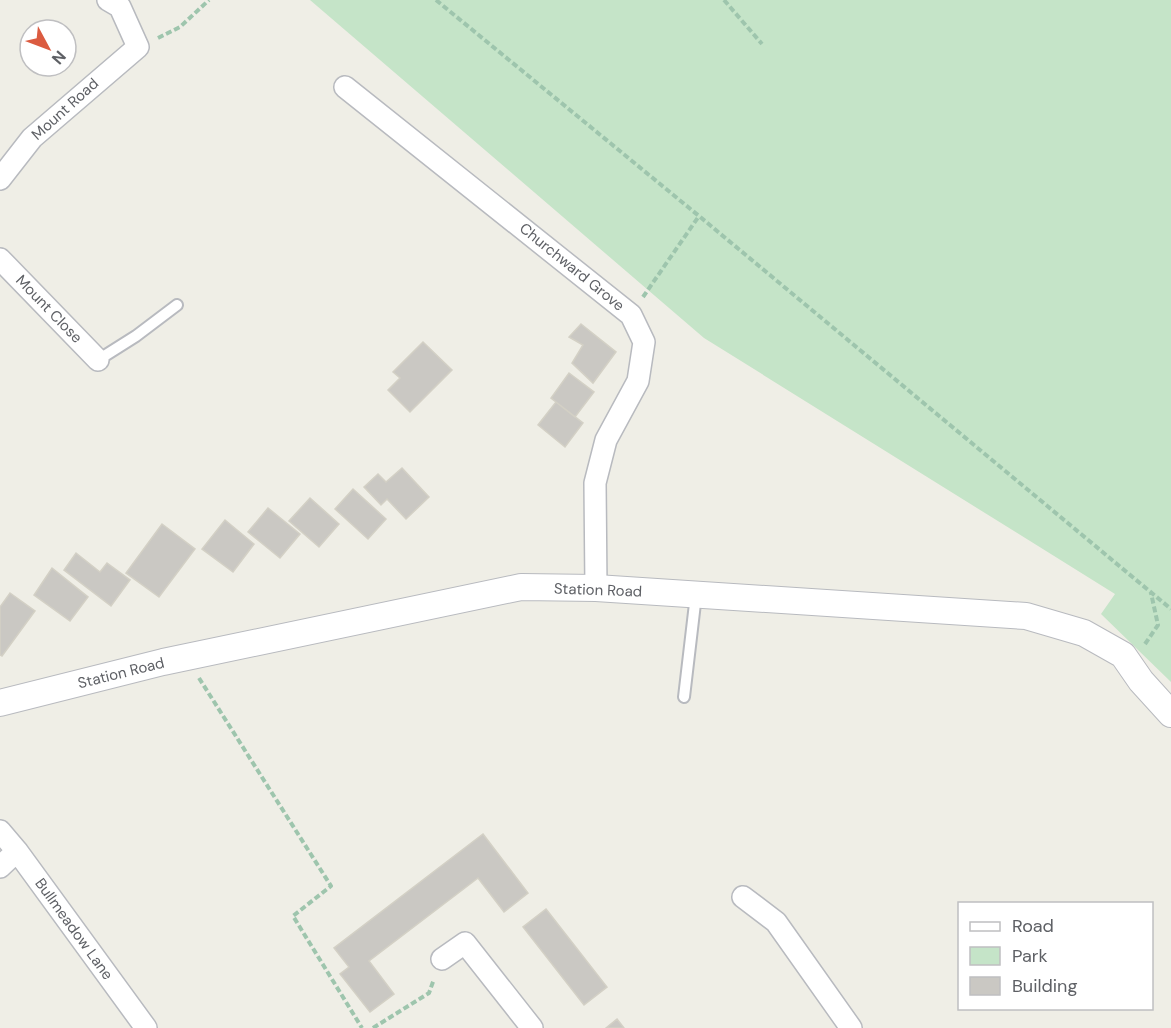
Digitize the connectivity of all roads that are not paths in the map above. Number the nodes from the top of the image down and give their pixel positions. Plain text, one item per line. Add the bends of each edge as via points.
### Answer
1 (108, 0) edge
2 (345, 87) dead end
3 (0, 179) edge
4 (0, 259) edge
5 (177, 305) dead end
6 (98, 360) joint
7 (596, 588) junction
8 (696, 595) junction
9 (684, 697) dead end
10 (0, 703) edge
11 (1171, 714) edge
12 (0, 831) edge
13 (17, 851) junction
14 (0, 867) edge
15 (743, 897) dead end
16 (442, 959) road end
17 (146, 1028) edge
18 (532, 1028) edge
19 (851, 1028) edge

1 - 3 street, Mount Road via 120,7 138,47 32,138
2 - 7 street, Churchward Grove via 631,315 644,342 638,381 606,440 595,483
4 - 6 street, Mount Close
5 - 6 lane
7 - 8 street, Station Road
7 - 10 street, Station Road via 521,587 186,657
8 - 9 lane
8 - 11 street, Station Road via 1026,616 1084,633 1123,655
12 - 13 street, Bullmeadow Lane
13 - 14 street
13 - 17 street, Bullmeadow Lane
15 - 19 street via 776,922
16 - 18 street via 465,943

